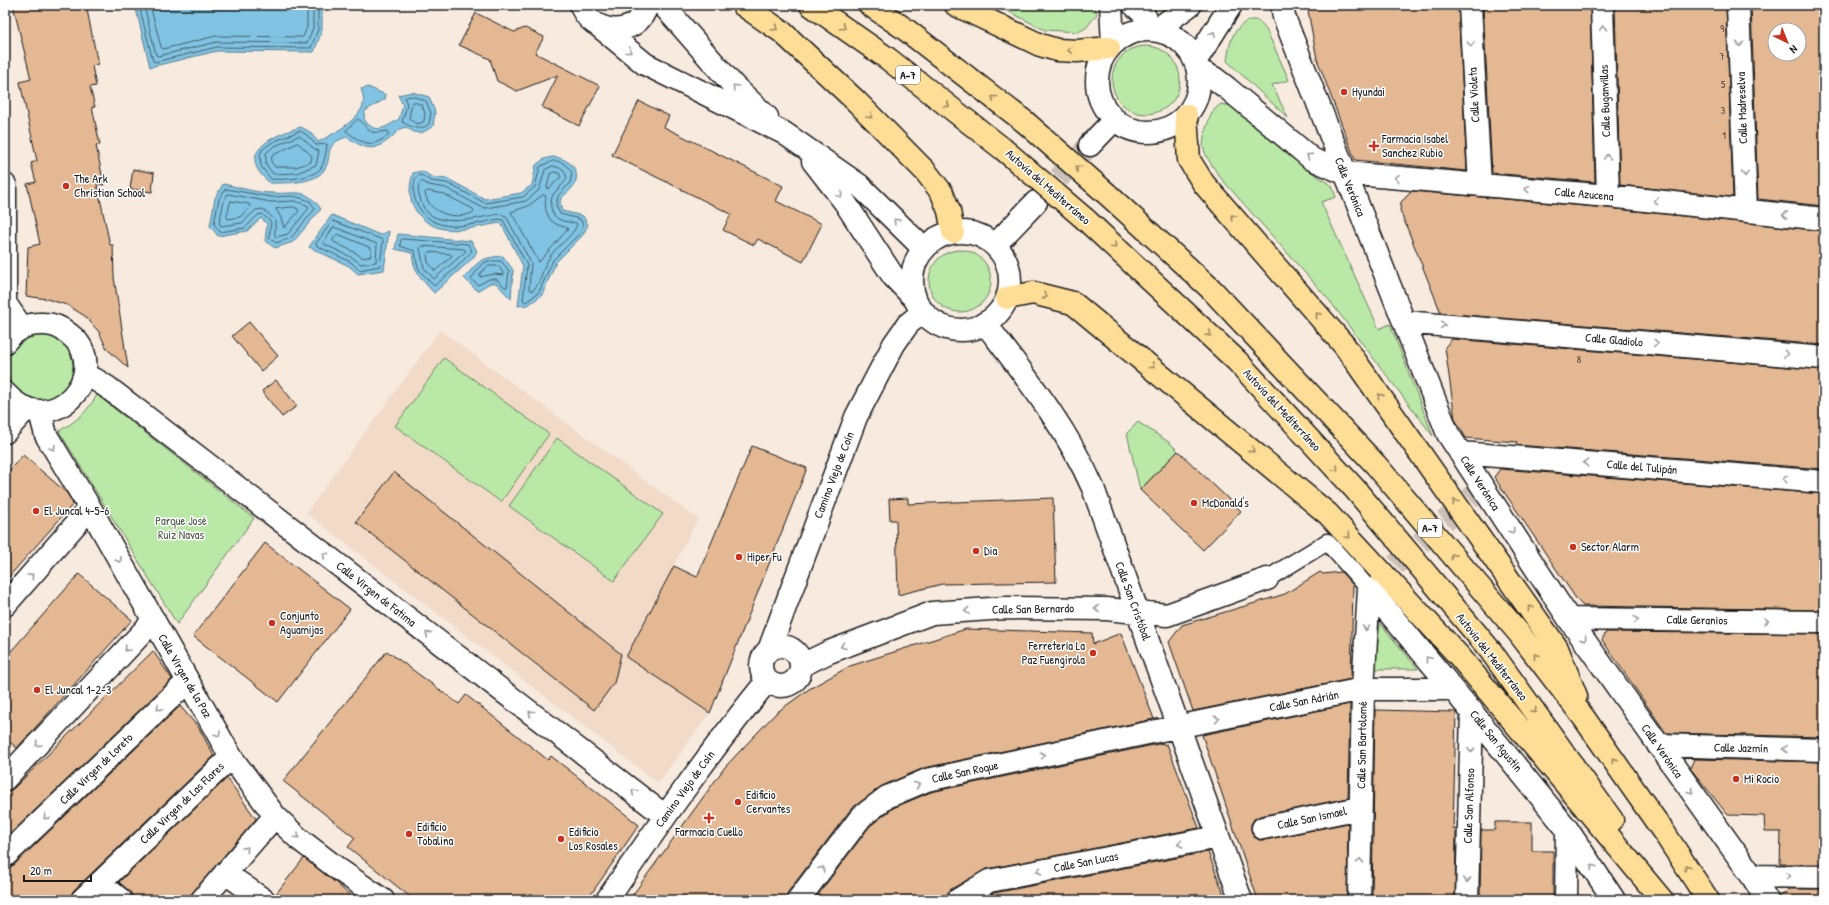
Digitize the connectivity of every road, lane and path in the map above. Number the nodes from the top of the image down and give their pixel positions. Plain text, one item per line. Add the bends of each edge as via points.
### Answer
1 (581, 5) edge
2 (647, 5) edge
3 (662, 5) edge
4 (743, 5) edge
5 (810, 5) edge
6 (870, 5) edge
7 (956, 5) edge
8 (1111, 5) edge
9 (1134, 5) edge
10 (1190, 5) edge
11 (1231, 5) edge
12 (1470, 5) edge
13 (1602, 5) edge
14 (1738, 5) edge
15 (1279, 9) edge
16 (598, 26) junction
17 (1154, 30) junction
18 (1111, 46) junction
19 (1196, 66) junction
20 (1186, 115) junction
21 (1114, 120) junction
22 (791, 138) junction
23 (1090, 145) tunnel mouth
24 (1344, 173) junction
25 (5, 185) edge
26 (1480, 185) junction
27 (1608, 196) junction
28 (1036, 202) tunnel mouth
29 (1746, 211) junction
30 (1824, 219) edge
31 (953, 232) junction
32 (995, 246) junction
33 (924, 249) junction
34 (1007, 298) junction
35 (919, 306) junction
36 (1404, 322) junction
37 (985, 323) junction
38 (22, 328) junction
39 (5, 342) edge
40 (1824, 358) edge
41 (84, 377) junction
42 (5, 393) edge
43 (33, 410) junction
44 (5, 432) edge
45 (1460, 453) junction
46 (1824, 482) edge
47 (90, 508) junction
48 (1267, 579) joint
49 (1369, 589) junction
50 (5, 606) edge
51 (1136, 610) junction
52 (1569, 619) junction
53 (154, 620) junction
54 (1824, 622) edge
55 (769, 650) junction
56 (802, 665) junction
57 (188, 681) junction
58 (767, 681) junction
59 (1363, 689) junction
60 (1454, 689) junction
61 (1472, 711) junction
62 (1584, 718) junction
63 (1179, 727) junction
64 (1658, 745) junction
65 (1824, 750) edge
66 (231, 757) junction
67 (5, 779) edge
68 (1360, 808) junction
69 (274, 816) junction
70 (665, 816) junction
71 (1263, 828) dead end
72 (1567, 828) junction
73 (1218, 837) junction
74 (5, 856) edge
75 (226, 872) junction
76 (1752, 876) junction
77 (1824, 877) edge
78 (100, 883) junction
79 (82, 900) edge
80 (121, 900) edge
81 (202, 900) edge
82 (264, 900) edge
83 (383, 900) edge
84 (607, 900) edge
85 (798, 900) edge
86 (958, 900) edge
87 (1241, 900) edge
88 (1359, 900) edge
89 (1467, 900) edge
90 (1566, 900) edge
91 (1614, 900) edge
92 (1662, 900) edge
93 (1666, 900) edge
94 (1708, 900) edge
95 (1767, 900) edge

1 - 16 street via 590,20
2 - 16 street via 639,19 630,26 614,30
22 -> 3 street via 733,85
4 -> 31 highway via 787,38 856,101 926,172 942,193
5 -> 93 highway, Autovía del Mediterráneo / A-7, bridge via 887,58 1004,149 1085,219 1237,361 1354,488 1490,650
62 -> 6 highway, A-7, bridge via 1518,632 1376,465 1210,289 1025,122
18 -> 7 highway via 1077,51 1057,50 1040,45
8 - 18 street
9 - 17 street via 1143,13
10 - 17 street
19 -> 11 street
12 -> 26 street, Calle Violeta
27 -> 13 street, Calle Buganvillas
14 -> 29 street, Calle Madreselva
15 - 24 street, Calle Verónica
16 -> 22 street via 645,64
17 - 18 street via 1124,35
17 - 19 street via 1176,38 1191,52
18 - 21 street via 1100,61 1096,77 1104,108
19 - 20 street via 1199,86 1195,102
24 -> 19 street, Calle Azucena via 1312,159 1227,88
20 - 21 street via 1159,131 1127,129
62 -> 20 highway via 1557,648 1349,351 1204,184 1189,160
21 - 23 street
33 -> 22 street via 859,185
22 -> 35 street via 844,201 893,276
26 -> 24 street, Calle Azucena
24 - 36 street, Calle Verónica
25 - 38 street via 5,303
27 -> 26 street, Calle Azucena
29 -> 27 street, Calle Azucena
28 - 32 street
30 -> 29 street, Calle Azucena
31 - 32 street via 968,232 982,237
31 - 33 street via 937,238
32 - 34 street via 1004,257 1009,270
33 - 35 street via 916,260 912,273 912,286
34 - 37 street via 998,312
34 -> 92 highway via 1033,293 1073,303 1328,514 1459,656
35 - 37 street via 936,324 952,329 969,329
35 - 55 street, Camino Viejo de Coín via 894,344 856,417
36 -> 40 street, Calle Gladiolo
36 - 45 street, Calle Verónica via 1448,434
37 - 51 street, Calle San Cristóbal via 1067,436 1082,462 1094,488
38 - 39 street
38 - 41 street via 35,323 49,324 74,337 85,363
41 - 43 street via 78,391 68,402 54,409
70 -> 41 street, Calle Virgen de Fatima via 107,387 96,380
42 - 43 street via 13,402
43 - 44 street
43 -> 47 street, Calle Virgen de la Paz
46 -> 45 street, Calle del Tulipán
45 -> 52 street, Calle Verónica
50 -> 47 street
47 -> 53 street, Calle Virgen de la Paz
48 - 49 street via 1327,542
48 - 51 street, Calle San Bernardo via 1167,615
49 -> 59 street, Calle San Bartolomé
60 -> 49 street, Calle San Agustín
51 -> 56 street, Calle San Bernardo via 1005,608 932,613 843,646
51 - 63 street, Calle San Cristóbal
52 -> 54 street, Calle Geranios
52 -> 64 street, Calle Verónica
53 - 57 street, Calle Virgen de la Paz
53 -> 67 street
55 - 56 street via 781,645 793,649 798,653
55 - 58 street via 761,661 763,675
56 - 58 street via 798,677 787,685 773,685
57 -> 66 street, Calle Virgen de la Paz
57 -> 74 street, Calle Virgen de Loreto
58 - 70 street, Camino Viejo de Coín
59 - 60 street, Calle San Adrián
63 -> 59 street, Calle San Adrián
59 - 68 street, Calle San Bartolomé
60 - 61 street, Calle San Agustín
61 - 72 street, Calle San Agustín
61 -> 89 street, Calle San Alfonso
94 -> 62 highway, A-7
63 - 73 street, Calle San Cristóbal
85 -> 63 street, Calle San Roque via 861,817 887,797 927,780
65 -> 64 street, Calle Jazmín
64 -> 76 street, Calle Verónica
66 - 69 street, Calle Virgen de la Paz
66 - 78 street, Calle Virgen de Las Flores
68 - 71 street, Calle San Ismael
88 -> 68 street, Calle San Bartolomé
75 -> 69 street
69 -> 83 street, Calle Virgen de la Paz via 332,865
70 - 84 street, Camino Viejo de Coín
72 - 90 street
91 -> 72 street, Calle San Agustín
73 -> 86 street, Calle San Lucas via 989,881
73 - 87 street, Calle San Cristóbal
75 - 81 street
75 - 82 street
76 -> 77 street
76 - 95 street, Calle Verónica
78 - 79 street, Calle Virgen de Las Flores
78 - 80 street

